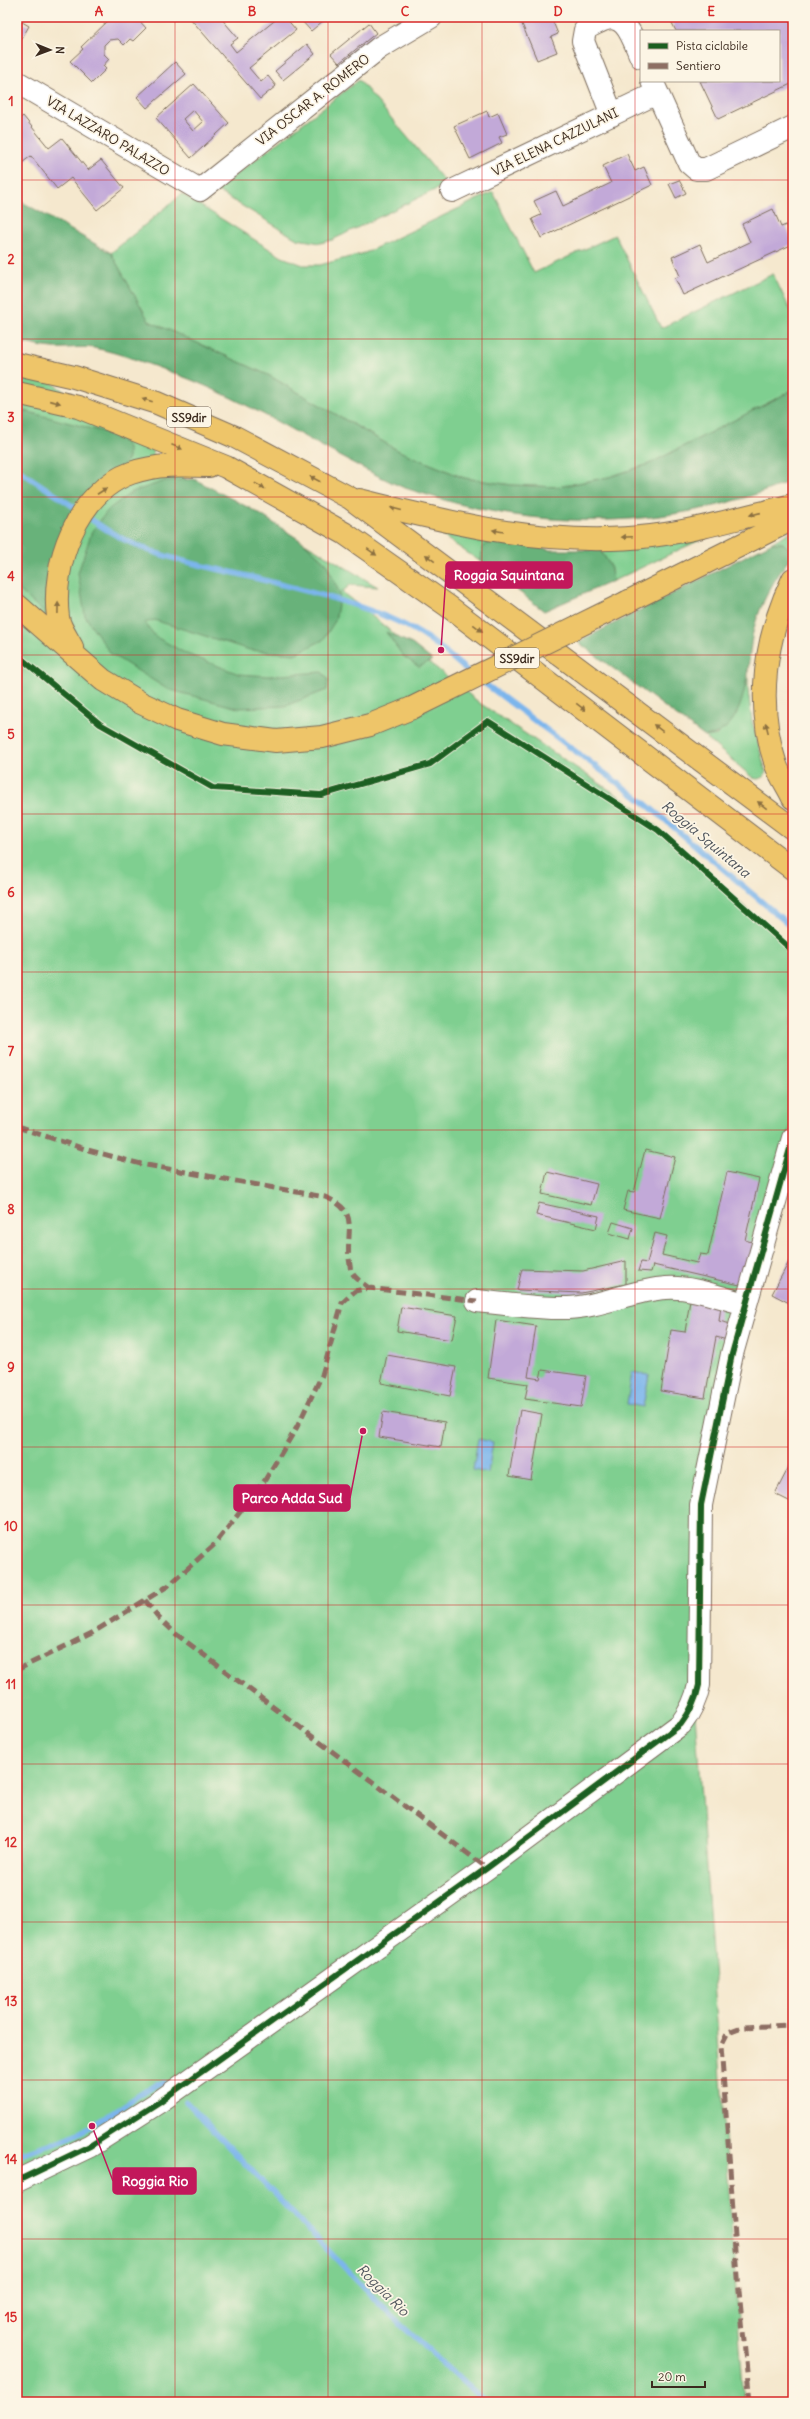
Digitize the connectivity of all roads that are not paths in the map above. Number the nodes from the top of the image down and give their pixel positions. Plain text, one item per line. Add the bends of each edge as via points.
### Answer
1 (431, 17) edge
2 (640, 55) edge
3 (17, 82) edge
4 (655, 87) edge
5 (612, 115) junction
6 (791, 133) edge
7 (200, 190) joint
8 (452, 191) dead end
9 (17, 364) edge
10 (17, 393) edge
11 (226, 467) junction
12 (350, 498) junction
13 (793, 505) edge
14 (793, 519) edge
15 (793, 579) edge
16 (17, 605) edge
17 (77, 657) junction
18 (793, 798) edge
19 (793, 829) edge
20 (793, 869) edge
21 (793, 1138) edge
22 (477, 1301) dead end
23 (746, 1304) junction
24 (17, 2182) edge

1 - 7 street, VIA OSCAR A. ROMERO via 379,48
2 - 5 street via 621,20 609,18 584,30 584,41
3 - 7 street, VIA LAZZARO PALAZZO
4 - 5 street, VIA ELENA CAZZULANI
4 - 6 street via 689,163 696,170 706,169
5 - 8 street, VIA ELENA CAZZULANI
12 -> 9 highway, SS9dir via 235,437 157,403 74,377
10 -> 11 highway, SS9dir via 78,407
17 -> 11 highway via 58,618 59,574 73,527 96,494 130,474 170,464
11 -> 20 highway, SS9dir via 344,533 448,606
13 -> 12 highway via 651,536 582,540 502,532 433,519
19 -> 12 highway, SS9dir
14 - 17 highway, bridge via 412,708 370,725 322,737 276,742 223,734 177,720 141,703 103,680
18 -> 15 highway via 776,766 764,714 767,661 779,608
16 - 17 highway
21 - 23 street
22 - 23 street via 568,1308 668,1287
23 - 24 street via 732,1354 701,1505 699,1685 697,1699 681,1724 487,1868 159,2102 90,2146

